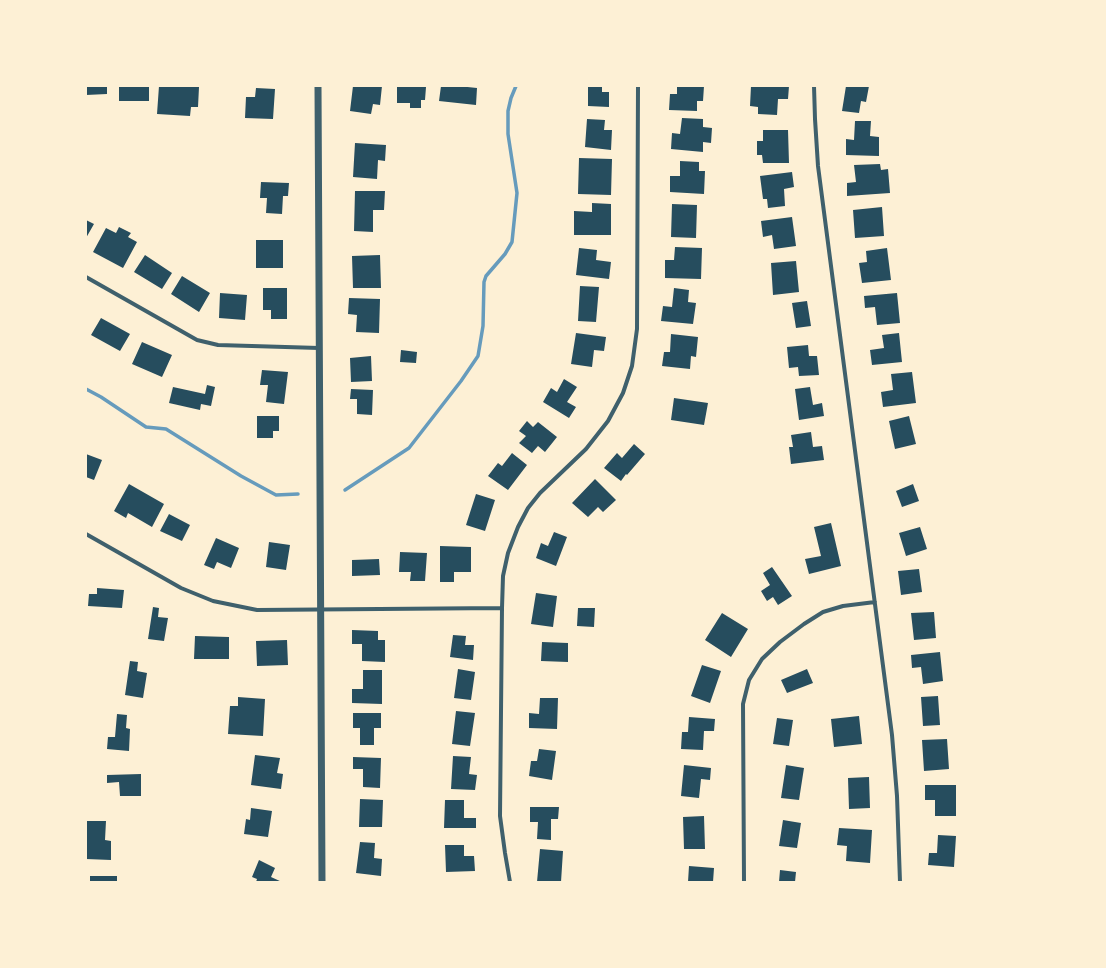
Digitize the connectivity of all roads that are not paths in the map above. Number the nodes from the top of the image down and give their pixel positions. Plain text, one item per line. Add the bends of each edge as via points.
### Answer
1 (318, 86) edge
2 (638, 86) edge
3 (814, 86) edge
4 (86, 278) edge
5 (319, 348) junction
6 (86, 534) edge
7 (875, 602) junction
8 (502, 608) junction
9 (321, 609) junction
10 (322, 882) edge
11 (510, 882) edge
12 (744, 882) edge
13 (900, 882) edge

1 - 5 street
2 - 8 street via 637,329 632,366 623,393 608,421 586,449 528,508 508,553 503,576
3 - 7 street via 818,166
4 - 5 street via 197,340 218,345
5 - 9 street
6 - 9 street via 181,588 214,602 257,610
7 - 12 street via 843,606 823,612 780,642 762,659 749,680 743,704
7 - 13 street via 893,742
8 - 9 street
8 - 11 street via 500,816
9 - 10 street

